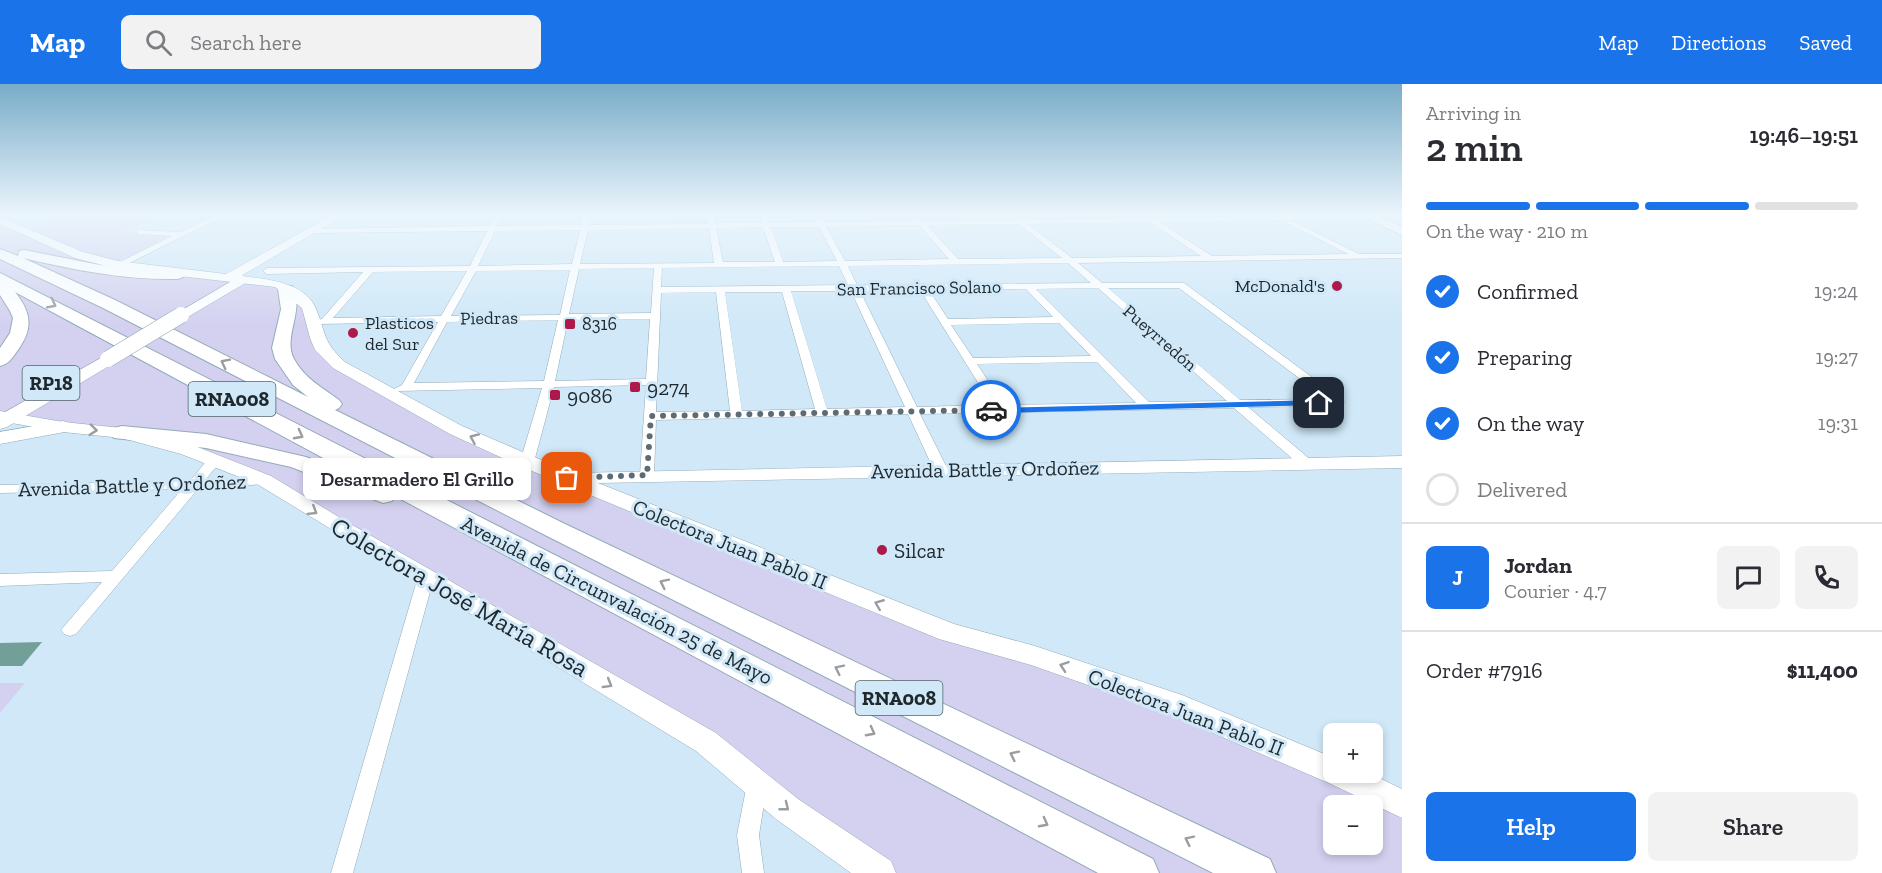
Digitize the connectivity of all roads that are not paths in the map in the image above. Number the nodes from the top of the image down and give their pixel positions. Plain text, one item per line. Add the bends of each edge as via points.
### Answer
1 (20, 252) edge
2 (72, 252) edge
3 (145, 252) edge
4 (278, 252) edge
5 (289, 252) edge
6 (480, 252) edge
7 (580, 252) edge
8 (716, 252) edge
9 (776, 252) edge
10 (837, 252) edge
11 (946, 252) edge
12 (1059, 252) edge
13 (1200, 252) edge
14 (1349, 252) edge
15 (0, 253) edge
16 (1402, 256) edge
17 (1360, 257) junction
18 (1211, 259) junction
19 (1071, 261) junction
20 (956, 262) junction
21 (843, 263) junction
22 (780, 264) junction
23 (118, 265) junction
24 (718, 265) junction
25 (251, 266) junction
26 (658, 266) junction
27 (577, 267) junction
28 (267, 268) junction
29 (473, 268) junction
30 (370, 270) junction
31 (178, 274) junction
32 (0, 278) edge
33 (235, 278) junction
34 (0, 283) edge
35 (282, 286) junction
36 (1100, 286) junction
37 (1029, 287) junction
38 (923, 288) junction
39 (855, 289) junction
40 (656, 290) junction
41 (720, 290) junction
42 (786, 290) junction
43 (654, 316) junction
44 (565, 317) junction
45 (444, 319) junction
46 (1062, 320) junction
47 (944, 322) junction
48 (319, 323) junction
49 (1101, 359) junction
50 (0, 360) edge
51 (970, 361) junction
52 (652, 382) junction
53 (549, 384) junction
54 (406, 387) junction
55 (390, 393) junction
56 (1238, 405) junction
57 (1147, 408) junction
58 (1001, 410) junction
59 (914, 412) junction
60 (822, 413) junction
61 (737, 415) junction
62 (651, 416) junction
63 (2, 417) edge
64 (63, 426) junction
65 (122, 433) junction
66 (0, 438) edge
67 (214, 461) junction
68 (527, 462) junction
69 (1402, 462) edge
70 (1307, 464) junction
71 (427, 466) junction
72 (941, 470) junction
73 (647, 475) junction
74 (567, 478) junction
75 (264, 480) junction
76 (193, 485) junction
77 (0, 489) edge
78 (464, 521) junction
79 (116, 576) junction
80 (426, 577) junction
81 (0, 580) edge
82 (70, 630) dead end
83 (1323, 767) edge
84 (1358, 783) edge
85 (757, 784) junction
86 (1402, 804) edge
87 (342, 873) edge
88 (753, 873) edge
89 (879, 873) edge
90 (1139, 873) edge
91 (1256, 873) edge

1 - 31 highway via 113,272
2 - 23 main road, Colectora Juan Pablo II
3 - 23 street
4 - 25 main road
5 - 28 main road
6 - 29 street
7 - 27 street
8 - 24 street
9 - 22 street
10 - 21 street
11 - 20 street
12 - 19 street, Pueyrredón
13 - 18 street
14 - 17 street
71 -> 15 highway, Avenida de Circunvalación 25 de Mayo / RNA008 via 109,304
16 - 17 street
17 - 18 street
18 - 19 street
19 - 20 street
19 - 36 street, Pueyrredón
20 - 21 street
21 - 22 street
21 - 39 street
22 - 24 street
23 - 31 main road, Colectora Juan Pablo II
24 - 26 street
25 - 31 main road
25 - 33 main road
26 - 27 street
26 - 40 street
27 - 29 street
27 - 44 street
28 - 30 street
28 - 33 main road
28 - 35 main road
29 - 30 street
29 - 45 street
30 - 48 street
31 - 33 main road, Colectora Juan Pablo II
32 -> 78 highway, Avenida de Circunvalación 25 de Mayo / RNA008
33 - 35 main road, Colectora Juan Pablo II
33 - 63 main road, RP18, bridge
34 - 50 highway via 23,318 20,334
35 - 48 main road, Colectora Juan Pablo II via 309,307
35 - 71 highway via 289,309 280,348 292,371 321,398
36 - 37 street, San Francisco Solano
36 - 56 street, Pueyrredón
36 - 56 street, San Francisco Solano via 1181,285 1339,402
37 - 38 street, San Francisco Solano
37 - 46 street
38 - 39 street, San Francisco Solano
38 - 47 street
39 - 42 street, San Francisco Solano
39 - 59 street
40 - 41 street, San Francisco Solano
40 - 43 street
41 - 42 street, San Francisco Solano
41 - 61 street
42 - 60 street
43 - 44 street, Piedras
43 - 52 street
44 - 45 street, Piedras
44 - 53 street
45 - 48 street, Piedras
45 - 54 street
46 - 47 street
46 - 49 street
47 - 51 street
48 - 55 main road, Colectora Juan Pablo II via 323,350 339,365
49 - 51 street
49 - 57 street
51 - 58 street
52 - 53 street
52 - 62 street
53 - 54 street
53 - 68 street
54 - 55 street
68 -> 55 main road, Colectora Juan Pablo II via 456,430
56 - 57 street
56 - 70 street, Pueyrredón
57 - 58 street
58 - 59 street
59 - 60 street
59 - 72 street
60 - 61 street
61 - 62 street
62 - 73 street
63 - 64 main road, Colectora José María Rosa
64 -> 65 main road, Colectora José María Rosa
64 - 66 main road, RP18
65 - 67 main road, Colectora José María Rosa
65 - 78 highway via 206,441 298,462 404,505
67 - 75 main road, Colectora José María Rosa
67 - 76 street
68 - 74 main road, Colectora Juan Pablo II
69 - 70 main road, Avenida Battle y Ordoñez
70 - 72 main road, Avenida Battle y Ordoñez
91 -> 71 highway, Avenida de Circunvalación 25 de Mayo / RNA008
72 - 73 main road, Avenida Battle y Ordoñez
73 - 74 main road, Avenida Battle y Ordoñez
83 -> 74 main road, Colectora Juan Pablo II via 1172,703 1035,656 948,632
75 - 76 street, Avenida Battle y Ordoñez
75 -> 80 main road, Colectora José María Rosa
76 - 77 street, Avenida Battle y Ordoñez
76 - 79 street
78 -> 90 highway, Avenida de Circunvalación 25 de Mayo / RNA008
79 - 81 street
79 - 82 street
80 -> 85 main road, Colectora José María Rosa via 706,742
80 - 87 street
84 - 86 main road, Colectora Juan Pablo II
85 - 88 street via 748,835
85 -> 89 main road, Colectora José María Rosa

